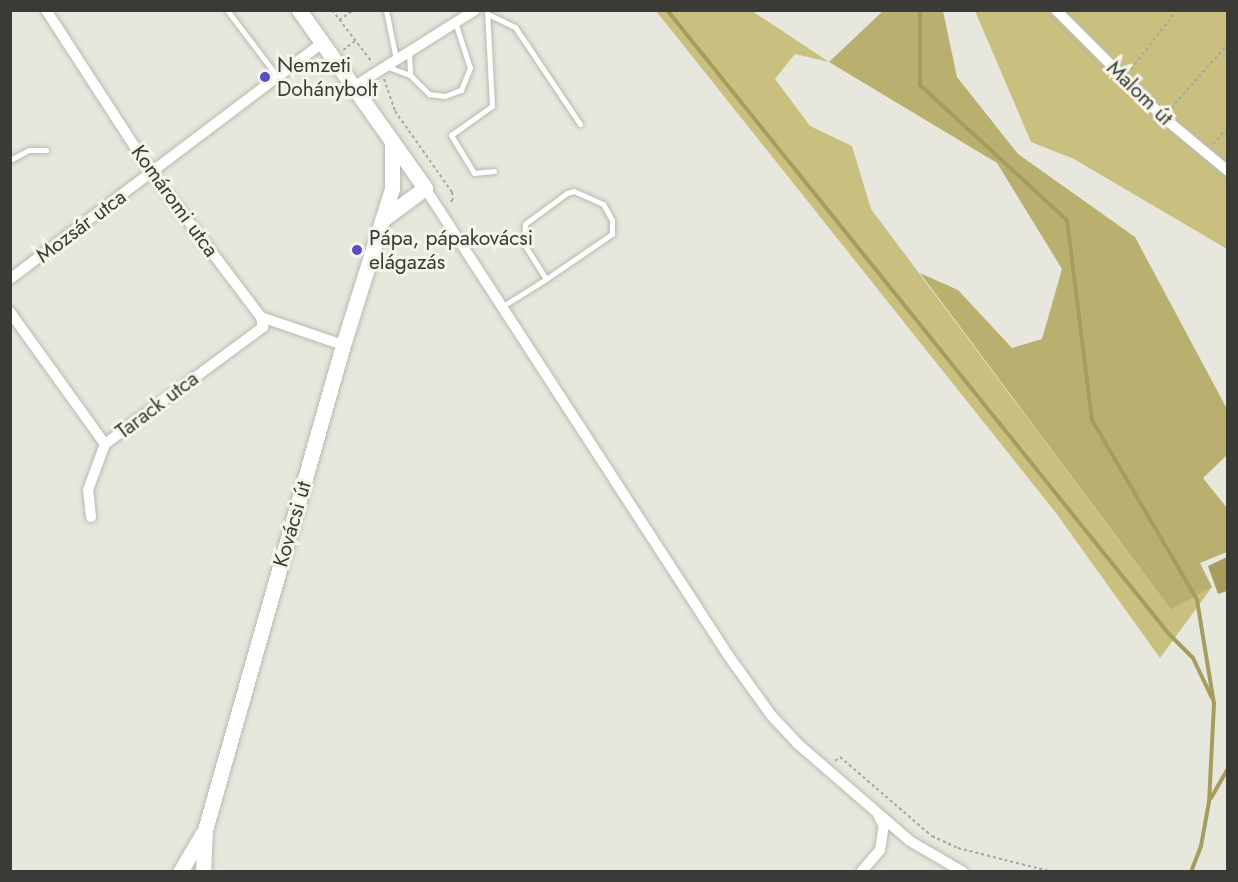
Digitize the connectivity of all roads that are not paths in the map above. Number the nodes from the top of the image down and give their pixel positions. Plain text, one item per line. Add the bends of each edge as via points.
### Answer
1 (46, 10) edge
2 (227, 10) edge
3 (299, 10) edge
4 (386, 10) edge
5 (475, 10) edge
6 (1056, 10) edge
7 (489, 13) edge
8 (455, 22) junction
9 (322, 42) junction
10 (408, 51) junction
11 (396, 59) junction
12 (382, 69) junction
13 (410, 75) junction
14 (278, 77) junction
15 (355, 86) junction
16 (580, 124) dead end
17 (393, 141) junction
18 (46, 150) dead end
19 (10, 160) edge
20 (494, 171) dead end
21 (1227, 171) edge
22 (152, 173) junction
23 (422, 183) junction
24 (392, 189) junction
25 (383, 219) junction
26 (10, 279) edge
27 (546, 279) junction
28 (503, 306) junction
29 (10, 312) edge
30 (261, 317) junction
31 (343, 345) junction
32 (105, 444) junction
33 (91, 517) dead end
34 (876, 812) junction
35 (205, 830) junction
36 (180, 872) edge
37 (203, 872) edge
38 (861, 872) edge
39 (963, 872) edge

1 - 22 street, Komáromi utca
2 - 14 lane
3 - 9 street
4 - 11 lane
5 - 8 street
6 - 21 street, Malom út via 1163,117
7 - 16 lane via 515,27
7 - 20 lane via 492,106 451,135 474,173
8 - 10 street
8 - 13 lane via 469,58 466,84 454,94 437,97 420,88
9 - 14 street, Mozsár utca
9 - 15 street
10 - 11 street
10 - 13 lane
11 - 12 street
12 - 13 lane
12 - 15 street
14 - 22 street, Mozsár utca
15 - 17 street
17 - 23 street
17 - 24 street, Kovácsi út
18 - 19 lane via 29,150
22 - 26 street, Mozsár utca
22 - 30 street, Komáromi utca
23 - 24 street via 405,178
23 - 25 street
23 - 28 street
24 - 25 street, Kovácsi út
25 - 31 street, Kovácsi út
27 - 27 lane via 524,244 525,224 574,191 603,204 612,220 612,234
27 - 28 lane
28 - 34 street via 728,655 771,715
29 - 32 street
30 - 31 street
30 - 32 street, Tarack utca via 263,327
31 - 35 street, Kovácsi út
32 - 33 street, Tarack utca via 88,490
34 - 38 street via 884,826 884,838 875,858
34 - 39 street via 927,853
35 - 36 street, Kovácsi út
35 - 37 street, Kovácsi út

